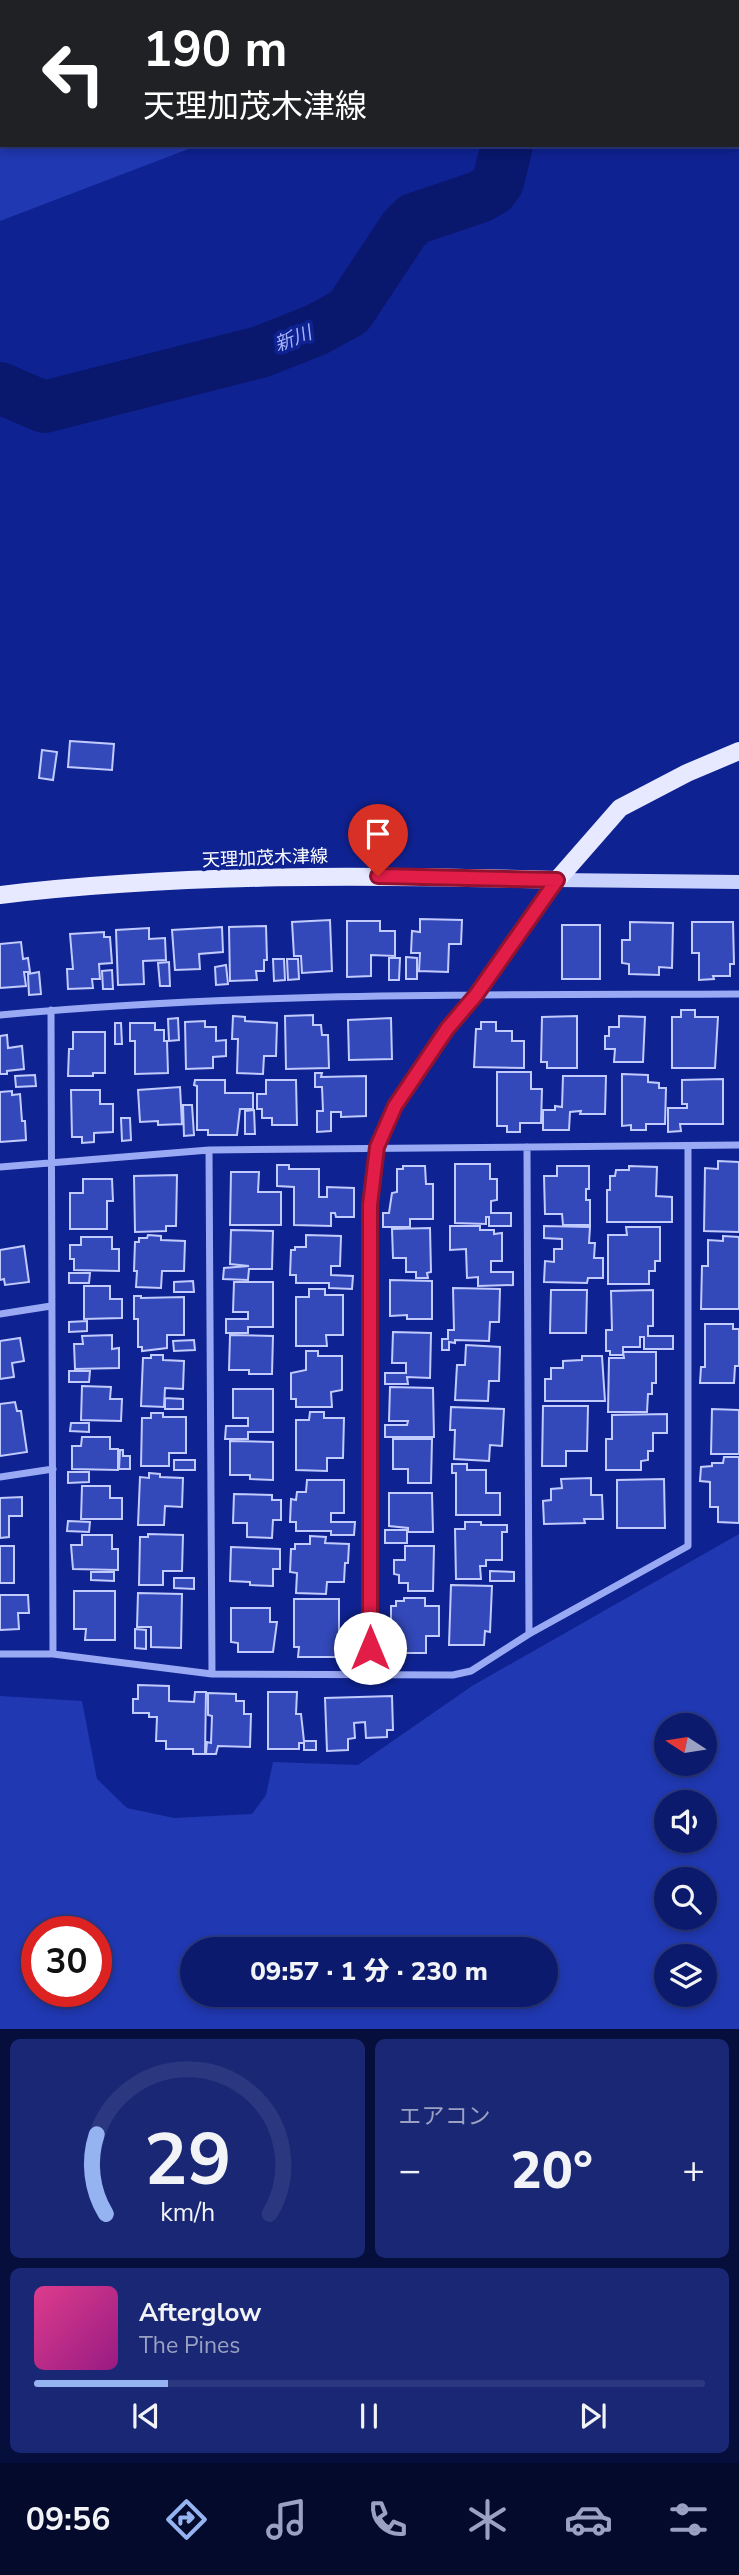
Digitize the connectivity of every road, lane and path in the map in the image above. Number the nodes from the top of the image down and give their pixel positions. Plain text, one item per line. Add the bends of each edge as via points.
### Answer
1 (739, 751) edge
2 (557, 880) junction
3 (739, 882) edge
4 (0, 895) edge
5 (739, 994) edge
6 (476, 995) junction
7 (51, 1010) junction
8 (0, 1015) edge
9 (739, 1145) edge
10 (688, 1146) junction
11 (377, 1147) junction
12 (527, 1147) junction
13 (209, 1150) junction
14 (52, 1162) junction
15 (0, 1167) edge
16 (51, 1306) junction
17 (0, 1314) edge
18 (53, 1469) junction
19 (0, 1477) edge
20 (529, 1634) junction
21 (0, 1654) edge
22 (53, 1654) junction
23 (212, 1674) junction
24 (370, 1676) junction

1 - 2 main road via 620,808
2 - 3 street
2 - 4 main road, 天理加茂木津線 via 376,876 178,882
2 - 6 street
5 - 6 street
6 - 7 street
6 - 11 street via 395,1106
7 - 8 street
7 - 14 street
9 - 10 street
10 - 12 street
10 - 20 street via 688,1546
11 - 12 street
11 - 13 street
11 - 24 street via 370,1205
12 - 20 street
13 - 14 street
13 - 23 street
14 - 15 street
14 - 16 street
16 - 17 street
16 - 18 street
18 - 19 street
18 - 22 street
20 - 24 street via 471,1671
21 - 22 street
22 - 23 street
23 - 24 street

